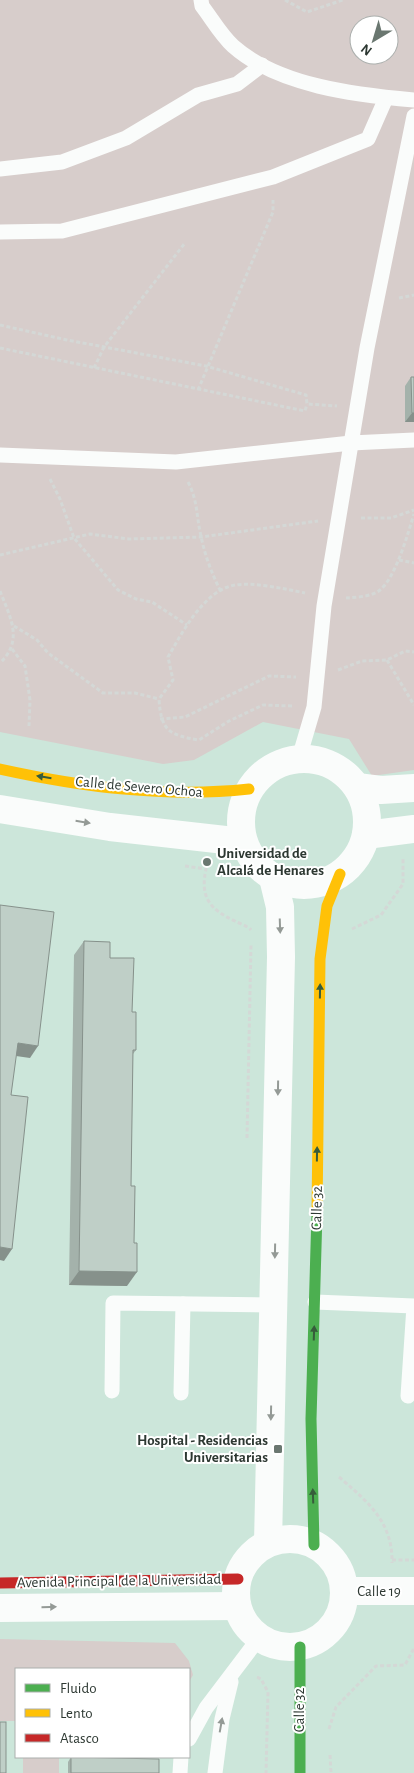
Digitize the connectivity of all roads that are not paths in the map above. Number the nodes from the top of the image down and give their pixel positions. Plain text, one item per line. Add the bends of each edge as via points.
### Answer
1 (201, 0) edge
2 (262, 64) junction
3 (386, 98) junction
4 (414, 100) edge
5 (414, 116) edge
6 (0, 169) edge
7 (0, 232) edge
8 (414, 440) edge
9 (352, 443) junction
10 (0, 455) edge
11 (299, 758) junction
12 (0, 769) edge
13 (357, 787) junction
14 (414, 788) edge
15 (249, 789) junction
16 (0, 809) edge
17 (414, 829) edge
18 (366, 835) junction
19 (243, 842) junction
20 (340, 874) junction
21 (273, 878) junction
22 (314, 1302) junction
23 (183, 1304) junction
24 (274, 1305) junction
25 (112, 1391) dead end
26 (181, 1393) dead end
27 (408, 1396) dead end
28 (268, 1543) junction
29 (314, 1545) junction
30 (238, 1579) junction
31 (0, 1583) edge
32 (345, 1591) junction
33 (403, 1591) edge
34 (237, 1606) junction
35 (0, 1608) edge
36 (259, 1638) junction
37 (300, 1647) junction
38 (235, 1673) junction
39 (190, 1737) edge
40 (180, 1758) edge
41 (180, 1773) edge
42 (215, 1773) edge
43 (300, 1773) edge

1 - 2 lane via 202,6 233,45
2 - 3 lane via 299,81
2 - 6 lane via 237,84 198,95 126,138 62,162
3 - 4 lane
3 - 7 lane via 368,138 273,176 62,231
5 - 9 lane
8 - 9 lane
9 - 10 lane via 176,462
9 - 11 lane via 325,597 314,707
11 - 13 street via 333,766
11 - 15 street via 279,763
15 -> 12 street, Calle de Severo Ochoa via 207,794 115,788
13 - 14 street via 382,790
13 - 18 street via 368,818
15 - 19 street via 242,806
16 -> 19 street via 110,827
17 - 18 street
18 - 20 street via 352,864
19 - 21 street via 255,862
20 - 21 street via 307,886
22 -> 20 street, Calle 32 via 320,959 327,906
21 -> 24 street via 280,908 281,957
22 - 27 lane via 414,1306
29 -> 22 street, Calle 32 via 311,1419
23 - 24 lane
23 - 25 lane via 113,1303
23 - 26 lane
24 -> 28 street
28 - 29 street via 283,1539
28 - 30 street via 249,1558
29 - 32 street via 336,1564
30 - 31 street, Avenida Principal de la Universidad
30 - 34 street via 235,1592
32 - 33 street, Calle 19
32 - 37 street via 343,1607 328,1633
35 -> 34 street, Avenida Principal de la Universidad
34 - 36 street via 249,1629
36 - 37 street via 272,1645
36 - 38 lane
37 - 43 street, Calle 32
38 - 39 lane via 206,1708
42 -> 38 lane via 222,1719
40 - 41 lane

